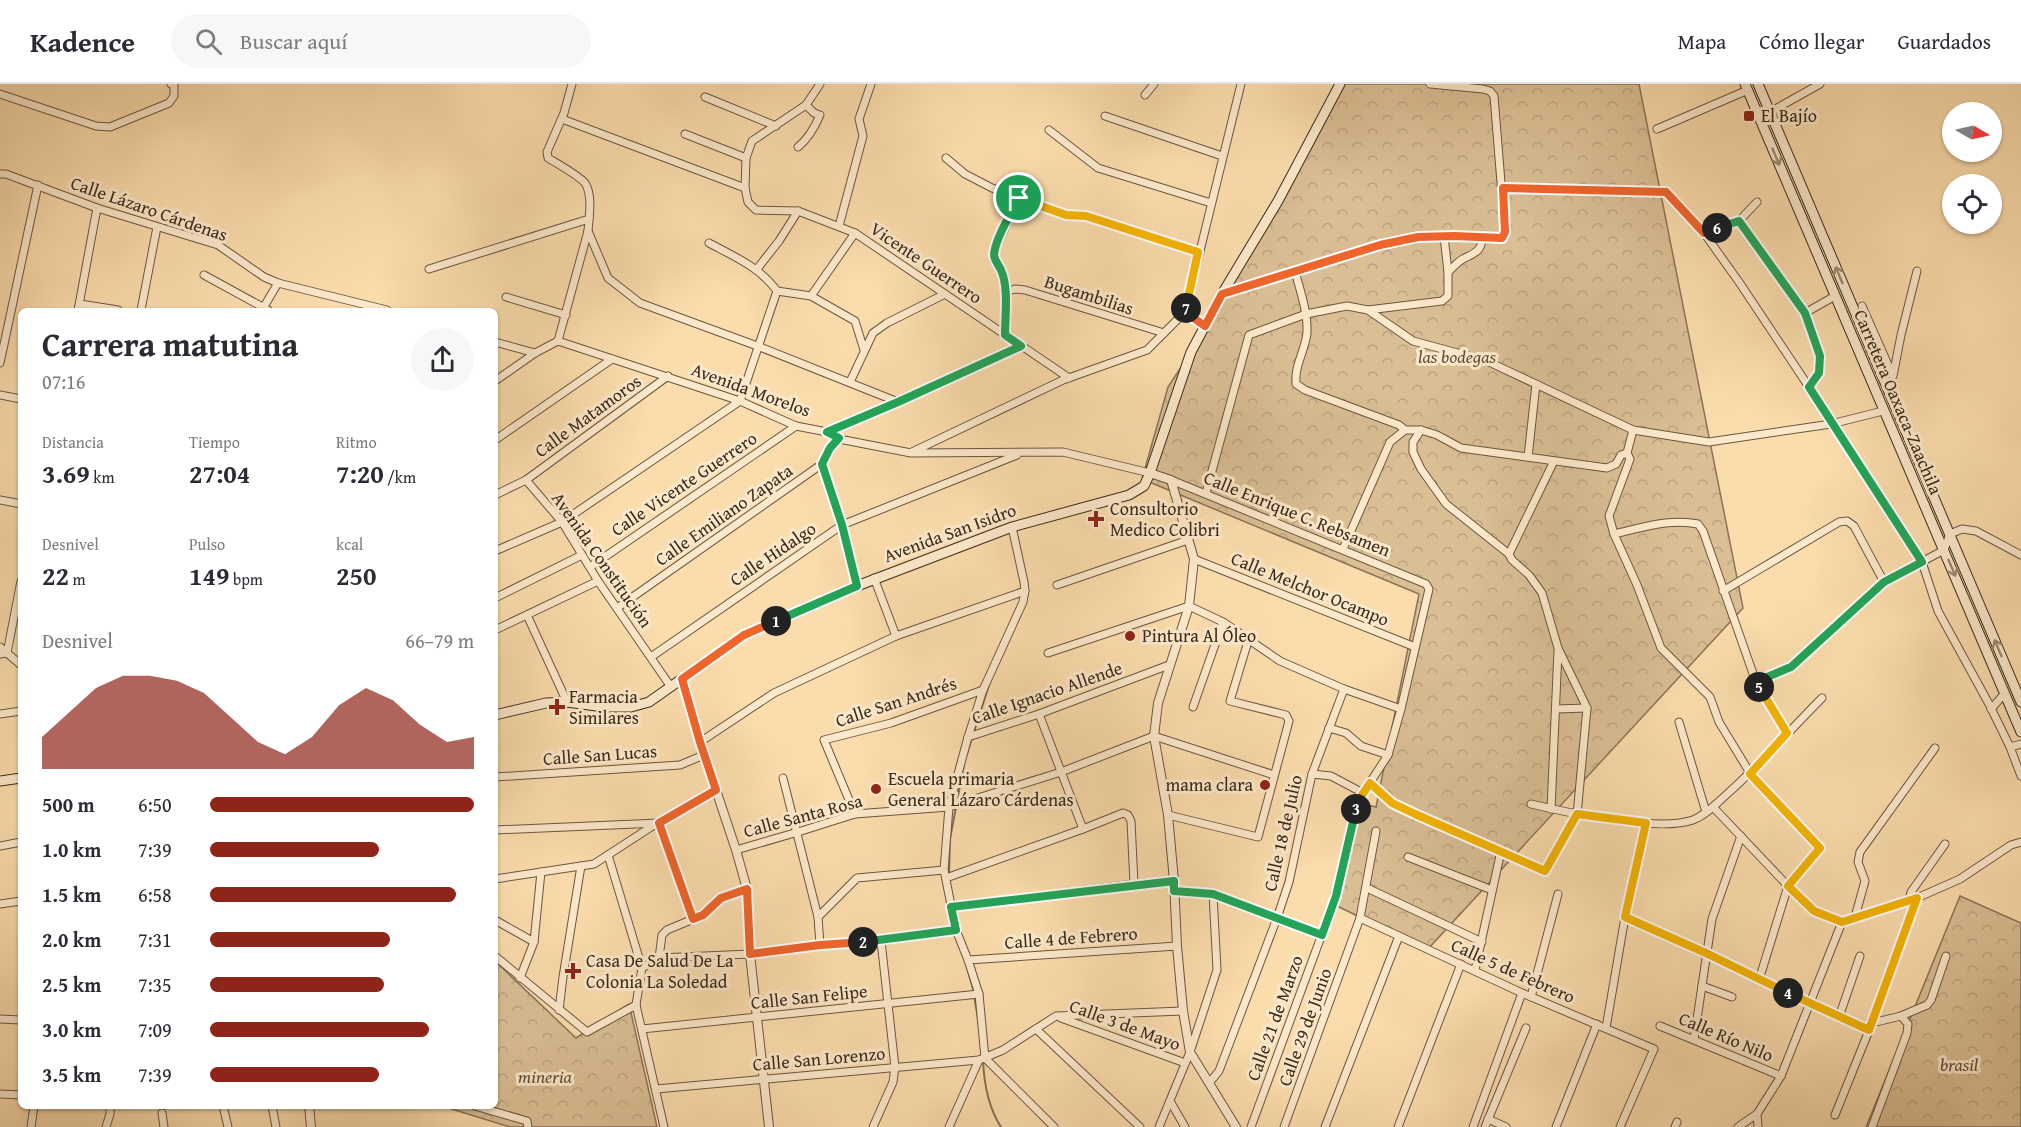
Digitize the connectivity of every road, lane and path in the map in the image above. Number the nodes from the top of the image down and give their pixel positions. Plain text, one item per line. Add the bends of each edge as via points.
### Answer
1 (171, 84) edge
2 (572, 84) edge
3 (820, 84) edge
4 (871, 84) edge
5 (1154, 84) edge
6 (1241, 84) edge
7 (1340, 84) edge
8 (1430, 84) edge
9 (1758, 84) edge
10 (1820, 84) edge
11 (1746, 87) edge
12 (0, 94) edge
13 (1144, 95) dead end
14 (705, 97) dead end
15 (806, 105) junction
16 (1770, 112) junction
17 (1105, 116) dead end
18 (562, 118) junction
19 (776, 126) junction
20 (1657, 129) dead end
21 (1049, 130) dead end
22 (685, 134) dead end
23 (798, 147) dead end
24 (1222, 156) junction
25 (746, 158) junction
26 (946, 158) dead end
27 (0, 174) edge
28 (38, 185) junction
29 (745, 188) junction
30 (1503, 188) junction
31 (1019, 198) junction
32 (1756, 202) dead end
33 (1210, 203) junction
34 (97, 208) junction
35 (798, 211) junction
36 (589, 219) junction
37 (1739, 221) junction
38 (839, 226) junction
39 (157, 227) junction
40 (588, 231) junction
41 (855, 233) junction
42 (1704, 233) junction
43 (1444, 236) junction
44 (1482, 238) junction
45 (709, 243) dead end
46 (1198, 252) junction
47 (429, 269) dead end
48 (757, 269) junction
49 (1295, 271) junction
50 (1917, 271) dead end
51 (1448, 272) junction
52 (204, 275) dead end
53 (278, 283) junction
54 (777, 291) junction
55 (1005, 292) junction
56 (945, 294) junction
57 (1222, 294) junction
58 (811, 296) junction
59 (1835, 296) junction
60 (506, 297) dead end
61 (1862, 306) dead end
62 (79, 307) edge
63 (141, 308) edge
64 (262, 308) edge
65 (266, 308) edge
66 (379, 308) edge
67 (1368, 310) junction
68 (1185, 312) junction
69 (1805, 313) junction
70 (566, 315) junction
71 (1306, 315) junction
72 (1205, 326) junction
73 (1164, 333) junction
74 (1005, 335) junction
75 (558, 340) junction
76 (498, 343) edge
77 (1021, 346) junction
78 (760, 347) junction
79 (864, 350) junction
80 (536, 353) junction
81 (612, 359) junction
82 (0, 363) edge
83 (668, 376) junction
84 (1893, 376) junction
85 (1069, 378) junction
86 (498, 379) edge
87 (850, 382) junction
88 (1536, 384) junction
89 (1809, 387) junction
90 (1890, 394) junction
91 (0, 395) edge
92 (18, 398) edge
93 (740, 401) junction
94 (898, 402) junction
95 (1883, 411) junction
96 (1831, 424) junction
97 (796, 426) junction
98 (1405, 430) junction
99 (1420, 430) junction
100 (1633, 430) junction
101 (827, 432) junction
102 (498, 438) edge
103 (839, 438) junction
104 (911, 453) junction
105 (1022, 453) junction
106 (1627, 453) junction
107 (1528, 457) junction
108 (1554, 461) junction
109 (822, 464) junction
110 (1150, 473) junction
111 (526, 480) junction
112 (1171, 480) junction
113 (1206, 493) junction
114 (498, 494) edge
115 (0, 500) edge
116 (18, 503) edge
117 (562, 522) junction
118 (842, 525) junction
119 (1012, 527) junction
120 (1614, 534) junction
121 (1950, 534) junction
122 (1188, 540) junction
123 (1343, 549) junction
124 (498, 550) edge
125 (1944, 550) junction
126 (1509, 554) junction
127 (582, 555) junction
128 (2021, 555) edge
129 (1194, 559) junction
130 (1922, 562) junction
131 (590, 567) junction
132 (874, 578) junction
133 (598, 581) junction
134 (1884, 582) junction
135 (1057, 585) dead end
136 (857, 586) junction
137 (1429, 589) joint
138 (1025, 591) junction
139 (1723, 591) junction
140 (498, 597) edge
141 (1189, 606) junction
142 (617, 608) junction
143 (527, 615) junction
144 (17, 620) edge
145 (1223, 622) junction
146 (498, 629) edge
147 (896, 636) junction
148 (1249, 638) junction
149 (0, 647) edge
150 (1415, 647) junction
151 (1558, 648) junction
152 (1048, 653) dead end
153 (3, 654) edge
154 (651, 657) junction
155 (18, 663) edge
156 (1169, 665) junction
157 (682, 679) junction
158 (1755, 682) junction
159 (671, 687) junction
160 (1344, 689) junction
161 (983, 690) junction
162 (2005, 693) junction
163 (1822, 698) dead end
164 (567, 702) junction
165 (2021, 702) edge
166 (1193, 707) dead end
167 (1587, 708) junction
168 (1401, 709) junction
169 (1556, 709) junction
170 (1991, 709) junction
171 (18, 711) edge
172 (498, 713) edge
173 (0, 714) edge
174 (1040, 714) junction
175 (1679, 722) dead end
176 (1329, 728) junction
177 (2021, 732) edge
178 (1787, 733) junction
179 (968, 736) junction
180 (1154, 736) junction
181 (700, 742) junction
182 (2021, 744) edge
183 (2010, 747) junction
184 (1935, 748) dead end
185 (704, 755) junction
186 (1388, 755) junction
187 (1061, 772) junction
188 (1311, 774) junction
189 (1750, 774) junction
190 (1274, 775) junction
191 (2021, 776) edge
192 (498, 777) edge
193 (18, 778) edge
194 (783, 778) dead end
195 (0, 781) edge
196 (1370, 783) junction
197 (716, 790) junction
198 (1363, 793) junction
199 (1531, 804) dead end
200 (949, 807) junction
201 (1713, 807) junction
202 (1551, 809) junction
203 (1706, 812) junction
204 (855, 814) junction
205 (1577, 814) junction
206 (1168, 815) junction
207 (659, 823) junction
208 (1646, 823) junction
209 (498, 830) edge
210 (1083, 830) junction
211 (1376, 831) dead end
212 (798, 832) junction
213 (1741, 836) junction
214 (2021, 842) edge
215 (18, 843) edge
216 (1945, 844) dead end
217 (0, 846) edge
218 (736, 849) junction
219 (1502, 851) junction
220 (608, 855) junction
221 (1408, 857) dead end
222 (582, 866) junction
223 (944, 870) junction
224 (541, 872) junction
225 (946, 878) junction
226 (498, 879) edge
227 (1174, 881) junction
228 (1134, 884) junction
229 (1788, 886) junction
230 (1367, 888) junction
231 (747, 889) junction
232 (1492, 890) junction
233 (1174, 891) junction
234 (1213, 894) junction
235 (1558, 894) dead end
236 (1913, 899) junction
237 (18, 901) edge
238 (0, 904) edge
239 (951, 907) junction
240 (818, 917) junction
241 (1625, 917) junction
242 (1855, 917) junction
243 (1277, 918) junction
244 (1360, 918) junction
245 (693, 919) junction
246 (498, 922) edge
247 (1842, 922) junction
248 (956, 930) junction
249 (1322, 935) junction
250 (1400, 936) junction
251 (881, 941) junction
252 (534, 942) junction
253 (1482, 942) junction
254 (820, 945) junction
255 (1177, 946) junction
256 (750, 954) junction
257 (1708, 954) junction
258 (1860, 956) dead end
259 (1946, 956) dead end
260 (659, 958) junction
261 (498, 959) edge
262 (968, 960) junction
263 (1461, 964) junction
264 (642, 968) junction
265 (1475, 970) junction
266 (520, 978) junction
267 (1759, 980) junction
268 (1702, 986) junction
269 (1522, 993) junction
270 (979, 994) junction
271 (1531, 997) junction
272 (1731, 997) dead end
273 (1810, 1003) junction
274 (887, 1004) junction
275 (636, 1005) junction
276 (559, 1010) junction
277 (1183, 1011) junction
278 (1056, 1016) junction
279 (758, 1017) junction
280 (1839, 1017) junction
281 (1903, 1018) junction
282 (0, 1019) edge
283 (18, 1020) edge
284 (1597, 1024) junction
285 (1660, 1026) dead end
286 (1870, 1027) junction
287 (1526, 1028) dead end
288 (1606, 1028) junction
289 (642, 1029) junction
290 (1036, 1029) junction
291 (1694, 1039) junction
292 (1190, 1052) junction
293 (982, 1059) junction
294 (1185, 1063) junction
295 (895, 1067) junction
296 (1781, 1076) junction
297 (764, 1079) junction
298 (1210, 1082) junction
299 (656, 1089) junction
300 (0, 1094) edge
301 (18, 1095) edge
302 (1170, 1101) junction
303 (34, 1109) edge
304 (110, 1109) edge
305 (224, 1109) edge
306 (273, 1109) edge
307 (309, 1109) edge
308 (485, 1109) edge
309 (162, 1113) dead end
310 (1757, 1114) junction
311 (1835, 1115) dead end
312 (1488, 1119) junction
313 (528, 1126) edge
314 (31, 1127) edge
315 (106, 1127) edge
316 (165, 1127) edge
317 (228, 1127) edge
318 (276, 1127) edge
319 (311, 1127) edge
320 (664, 1127) edge
321 (769, 1127) edge
322 (873, 1127) edge
323 (949, 1127) edge
324 (1054, 1127) edge
325 (1140, 1127) edge
326 (1159, 1127) edge
327 (1185, 1127) edge
328 (1236, 1127) edge
329 (1251, 1127) edge
330 (1284, 1127) edge
331 (1325, 1127) edge
332 (1398, 1127) edge
333 (1473, 1127) edge
334 (1485, 1127) edge
335 (1506, 1127) edge
336 (1556, 1127) edge
337 (1620, 1127) edge
338 (1738, 1127) edge
339 (1758, 1127) edge
340 (1872, 1127) edge

1 - 12 street via 174,96 168,103 110,127 96,126
2 - 18 street
3 - 15 street
4 - 38 street via 860,119 863,136
5 - 13 street
6 - 24 street
7 - 57 main road via 1278,201
8 - 30 street via 1490,91 1494,96
9 - 16 main road, Carretera Oaxaca-Zaachila
10 - 16 street
11 - 20 street
11 -> 59 main road, Carretera Oaxaca-Zaachila
14 - 19 street
15 - 19 street
15 - 23 street via 820,115 806,141
90 -> 16 main road, Carretera Oaxaca-Zaachila
17 - 24 street
18 - 29 street
18 - 36 street via 548,158 584,182 589,195
19 - 25 street via 752,141
21 - 33 street via 1098,168
22 - 25 street
24 - 33 street
25 - 29 street
26 - 31 street via 965,174
27 - 28 street, Calle Lázaro Cárdenas
28 - 34 street, Calle Lázaro Cárdenas
28 - 82 street
29 - 35 street, Vicente Guerrero via 748,202 756,210
30 - 42 street via 1666,192
30 - 44 street via 1505,232 1502,238
31 - 46 street
31 - 55 street via 995,249 994,260 1002,271
32 - 37 street
33 - 46 street
34 - 39 street, Calle Lázaro Cárdenas
34 - 62 street
35 - 38 street, Vicente Guerrero
35 - 48 street
36 - 40 street
36 - 47 street
37 - 42 street
37 - 69 street
38 - 41 street, Vicente Guerrero
39 - 53 street, Calle Lázaro Cárdenas via 218,245
39 - 63 street
40 - 70 street
40 - 78 street via 608,278 640,303
41 - 56 street, Vicente Guerrero
41 - 58 street
42 - 89 street
43 - 44 street
43 - 49 street via 1380,245
43 - 51 street
44 - 51 street via 1477,252
45 - 48 street
46 - 68 street
48 - 54 street
49 - 57 street
49 - 71 street
50 - 84 street
51 - 67 street via 1448,296 1442,301
52 - 64 street
53 - 65 street
53 - 66 street, Calle Lázaro Cárdenas
54 - 58 street
54 - 78 street
55 - 73 street, Bugambilias via 1025,290
55 - 74 street
56 - 74 street, Vicente Guerrero
56 - 79 street via 887,323 873,333
57 - 72 main road
58 - 79 street via 855,321
59 - 69 street
59 - 95 main road, Carretera Oaxaca-Zaachila
60 - 70 street
61 - 84 street
67 - 71 street via 1347,306
67 - 88 street via 1413,341 1487,361
68 - 72 street
68 - 73 street
69 - 89 street via 1820,356 1819,373
70 - 75 street
71 - 98 street via 1296,384
71 - 113 street via 1249,335
72 - 110 main road via 1191,352
73 - 85 street via 1147,350
74 - 77 street, Vicente Guerrero
75 - 80 street
75 - 81 street, Avenida Morelos
76 - 80 street
77 - 85 street, Vicente Guerrero
77 - 94 street
78 - 87 street
78 - 93 street
79 - 87 street
80 - 86 street
81 - 83 street, Avenida Morelos
81 - 102 street
83 - 93 street, Avenida Morelos
83 - 111 street, Calle Matamoros
84 - 90 street
85 - 104 street
87 - 94 street
88 - 100 street
88 - 107 street
89 - 96 street
90 - 121 main road, Carretera Oaxaca-Zaachila
91 - 92 street
93 - 97 street, Avenida Morelos
93 - 117 street
94 - 101 street
95 - 96 street
95 - 125 main road, Carretera Oaxaca-Zaachila
96 - 100 street via 1709,442
96 - 130 street
97 - 101 street, Avenida Morelos
97 - 131 street, Calle Vicente Guerrero
98 - 99 street
98 - 123 street via 1390,442
99 - 107 street via 1461,448
99 - 126 street via 1413,442 1413,452 1446,504
100 - 106 street
101 - 103 street, Avenida Morelos
103 - 104 street, Avenida Morelos
103 - 109 street, Calle Emiliano Zapata
104 - 105 street, Avenida Morelos
105 - 110 street, Avenida Morelos via 1063,452
105 - 118 street, Calle Hidalgo
106 - 108 street via 1607,468
106 - 120 street via 1630,459 1609,516
107 - 108 street
108 - 126 street
109 - 118 street
109 - 142 street, Calle Emiliano Zapata
110 - 112 street, Calle Enrique C. Rebsamen
110 - 119 main road, Avenida San Isidro via 1144,486 1129,495
111 - 114 street, Calle Matamoros
111 - 117 street, Avenida Constitución
112 - 113 street, Calle Enrique C. Rebsamen
112 - 122 street
113 - 123 street, Calle Enrique C. Rebsamen
115 - 116 street
117 - 124 street
117 - 127 street, Avenida Constitución
118 - 136 street
118 - 154 street, Calle Hidalgo
119 - 132 main road, Avenida San Isidro
119 - 138 street
120 - 139 street via 1663,523 1698,524
120 - 189 street via 1660,648 1710,698 1719,722
121 - 125 street
121 - 128 street via 1976,531
165 -> 121 main road, Carretera Oaxaca-Zaachila
122 - 129 street
122 - 135 street
123 - 137 street, Calle Enrique C. Rebsamen via 1426,584
125 - 130 street
125 -> 162 main road, Carretera Oaxaca-Zaachila
126 - 151 street via 1542,592
127 - 131 street, Avenida Constitución
127 - 140 street
129 - 141 street
129 - 150 street, Calle Melchor Ocampo
130 - 134 street
130 - 170 street via 1938,611
131 - 133 street, Avenida Constitución
132 - 136 main road, Avenida San Isidro
132 - 147 street
133 - 142 street, Avenida Constitución
133 - 143 street
134 - 139 street via 1854,525 1847,521 1839,522
134 - 158 street via 1791,667
136 - 157 main road, Avenida San Isidro via 744,635
137 - 150 street, Calle 21 de Marzo
138 - 147 street
138 - 161 street
139 - 158 street
141 - 145 street
141 - 152 street
141 - 156 street
142 - 154 street, Avenida Constitución
143 - 146 street
143 - 164 street
144 - 153 street
145 - 148 street
145 - 166 street
147 - 181 street via 774,693
148 - 160 street via 1280,661
148 - 190 street via 1230,701 1288,718
149 - 153 street
150 - 168 street, Calle 21 de Marzo
151 - 167 street
151 - 169 street
153 - 155 street
154 - 159 street, Avenida Constitución
156 - 174 street, Calle Ignacio Allende
156 - 180 street
157 - 159 main road, Avenida San Isidro
157 - 181 street
158 - 178 street
159 - 164 main road, Avenida San Isidro via 649,702 631,708
160 - 168 street
160 - 176 street, Calle 18 de Julio
161 - 179 street
161 - 204 street, Calle San Andrés via 891,723 824,740
162 - 170 street
162 - 177 main road, Carretera Oaxaca-Zaachila
163 - 178 street
164 - 172 main road, Avenida San Isidro
167 - 169 street
167 - 205 street
168 - 186 street, Calle 21 de Marzo
169 - 202 street
170 - 183 street
171 - 173 street
174 - 179 street, Calle Ignacio Allende
174 - 187 street
175 - 203 street
176 - 186 street via 1346,734 1361,746
176 - 188 street, Calle 18 de Julio
178 - 189 street
179 - 200 street
180 - 187 street, Calle Santa Rosa
180 - 190 street
180 - 206 street
181 - 185 street
182 - 183 street
183 - 191 street
184 - 242 street via 1860,852 1858,862 1865,882
185 - 192 street, Calle San Lucas via 680,765
185 - 197 street
186 - 196 street, Calle 21 de Marzo
187 - 200 street, Calle Santa Rosa
187 - 210 street
188 - 198 street via 1331,776
188 - 243 street, Calle 18 de Julio via 1289,882
189 - 201 street
189 - 229 street via 1820,848
190 - 206 street via 1258,837
193 - 195 main road
194 - 212 street
196 - 198 street, Calle 21 de Marzo
196 - 219 street via 1392,803
197 - 207 street
197 - 218 street
198 - 249 street, Calle 21 de Marzo
199 - 202 street
200 - 204 street, Calle Santa Rosa
200 - 223 street
201 - 203 street
201 - 213 street
202 - 205 street
203 - 208 street via 1680,824
204 - 212 street, Calle Santa Rosa
205 - 208 street
205 - 219 street via 1545,871
206 - 227 street
207 - 209 street
207 - 220 street
207 - 245 street
208 - 241 street
210 - 225 street
210 - 228 street via 1123,813 1128,815
211 - 230 street, Calle 29 de Junio
212 - 218 street, Calle Santa Rosa
212 - 240 street
213 - 229 street
213 - 257 street via 1712,919
214 - 236 street via 1960,879
215 - 217 street
216 - 236 street via 1911,892
218 - 231 street
219 - 232 street
220 - 222 street
220 - 264 street
221 - 232 street
222 - 224 street
222 - 276 street
223 - 225 street
223 - 240 street via 857,878
224 - 226 street
224 - 252 street
225 - 239 street
227 - 228 street
227 - 233 street
228 - 239 street
229 - 247 street via 1814,911
229 - 267 street
230 - 244 street, Calle 29 de Junio
230 - 253 street
231 - 245 street via 721,898
231 - 256 street
232 - 253 street
233 - 234 street
233 - 255 street
234 - 243 street
234 - 292 street via 1217,970
235 - 271 street
236 - 242 street
236 - 286 street
237 - 238 street
239 - 248 street
240 - 254 street
241 - 257 street
241 - 288 street
242 - 247 street
243 - 249 street
243 - 298 street, Calle 18 de Julio via 1219,1071
244 - 250 street, Calle 5 de Febrero
244 - 330 street, Calle 29 de Junio
245 - 260 street via 662,935
246 - 252 street
247 - 273 street
248 - 251 street
248 - 262 street
249 - 329 street, Calle 21 de Marzo
250 - 263 street, Calle 5 de Febrero
250 - 331 street
251 - 254 street
251 - 274 street
252 - 266 street
253 - 265 street
254 - 256 street
255 - 262 street, Calle 4 de Febrero
255 - 277 street
256 - 260 street
256 - 279 street
257 - 267 street
257 - 268 street
258 - 280 street
259 - 281 street via 1931,1000
260 - 264 street
261 - 266 street
262 - 270 street
263 - 265 street, Calle 5 de Febrero
263 - 332 street
264 - 275 street
265 - 269 street, Calle 5 de Febrero
266 - 276 street
267 - 273 street
268 - 272 street
268 - 291 street
269 - 271 street, Calle 5 de Febrero
269 - 333 street
270 - 274 street, Calle San Felipe
270 - 293 street
271 - 284 street, Calle 5 de Febrero
273 - 280 street
273 - 296 street
274 - 279 street, Calle San Felipe
274 - 295 street
275 - 276 street via 587,1032
275 - 289 street
277 - 278 street
277 - 292 street
278 - 290 street
278 - 294 street, Calle 3 de Mayo
279 - 289 street, Calle San Felipe
279 - 297 street
280 - 286 street
281 - 286 street
281 - 340 street via 1908,1024 1907,1033
282 - 283 street
284 - 288 street, Calle 5 de Febrero
284 - 336 street
285 - 291 street, Calle Río Nilo
286 - 311 street
287 - 312 street
288 - 337 street, Calle 5 de Febrero via 1654,1049
289 - 299 street
290 - 293 street
290 - 325 street
291 - 296 street, Calle Río Nilo
292 - 294 street
292 - 298 street
293 - 295 street, Calle San Lorenzo
293 - 323 street
293 - 324 street
294 - 302 street
295 - 297 street, Calle San Lorenzo
295 - 322 street via 893,1082
296 - 310 street
297 - 299 street, Calle San Lorenzo
297 - 321 street
298 - 328 street
299 - 320 street
300 - 301 street
302 - 326 street
302 - 327 street
303 - 314 street
304 - 315 street
305 - 317 street
306 - 318 street
307 - 319 street
308 - 313 street via 527,1121
309 - 316 street
310 - 338 street
310 - 339 street
312 - 334 street
312 - 335 street

